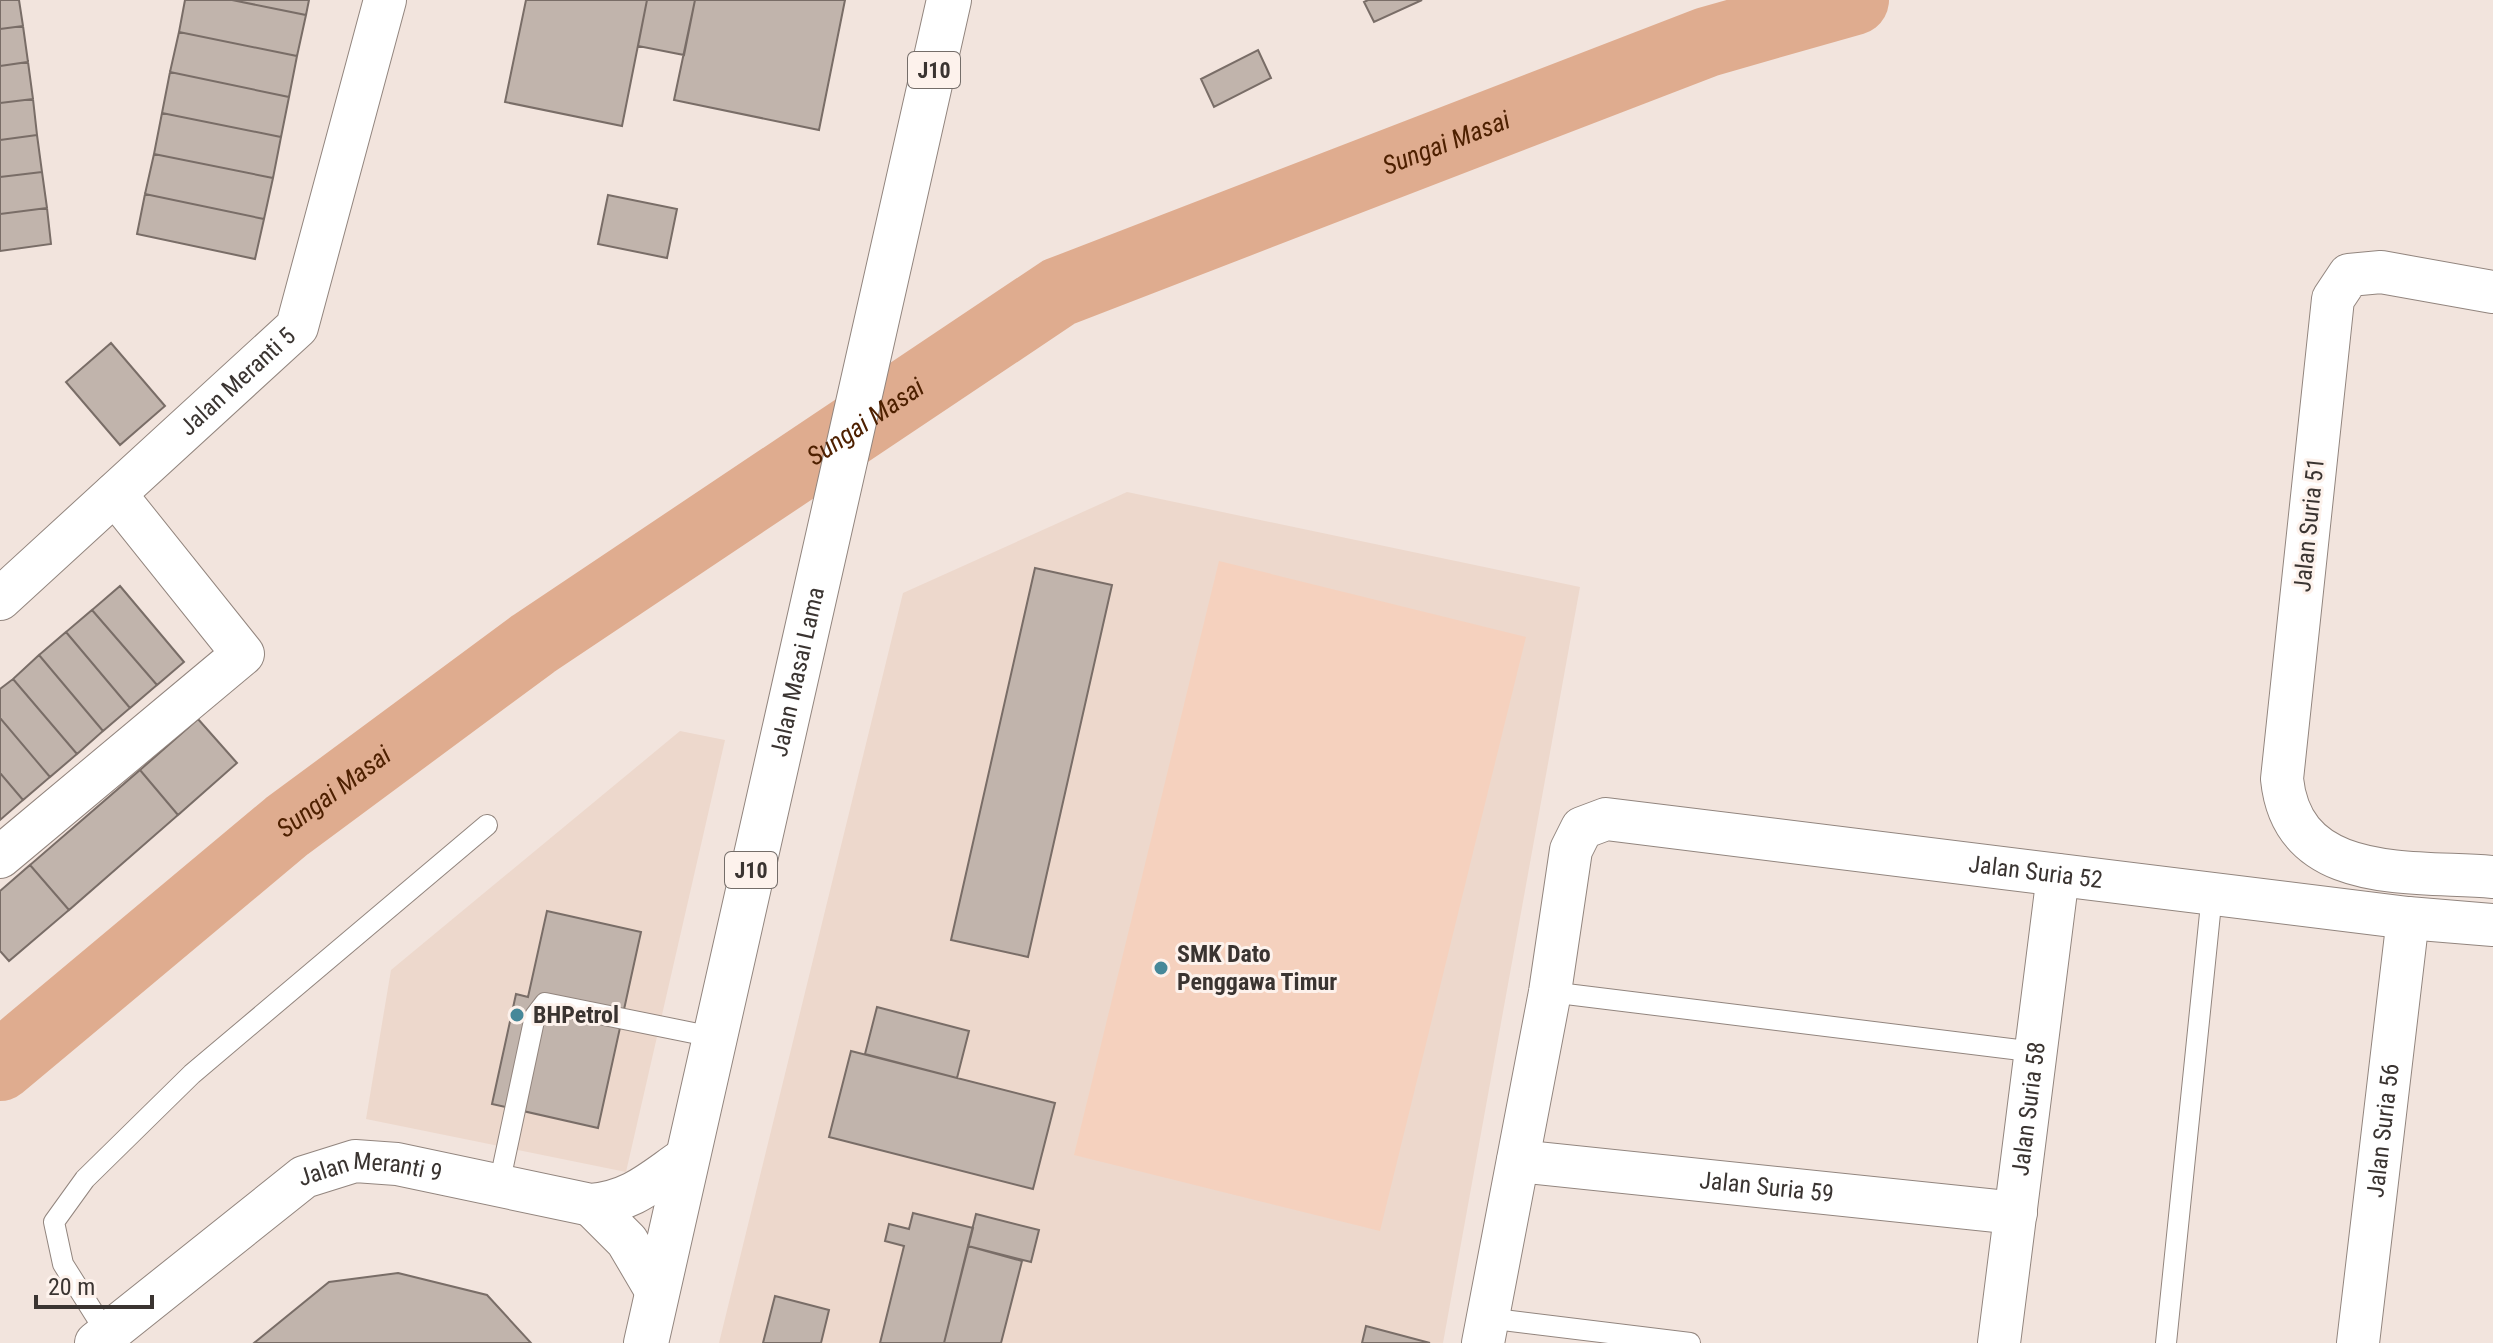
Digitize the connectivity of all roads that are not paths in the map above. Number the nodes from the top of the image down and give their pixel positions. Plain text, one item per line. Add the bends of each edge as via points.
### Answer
1 (385, 0) edge
2 (949, 0) edge
3 (2493, 292) edge
4 (115, 494) junction
5 (0, 599) edge
6 (487, 825) dead end
7 (0, 857) edge
8 (2350, 865) junction
9 (2058, 875) junction
10 (2493, 877) edge
11 (2212, 894) junction
12 (2347, 911) junction
13 (2408, 918) junction
14 (2493, 925) edge
15 (1550, 992) junction
16 (713, 1037) junction
17 (2036, 1052) junction
18 (686, 1158) junction
19 (1518, 1161) junction
20 (499, 1185) junction
21 (591, 1205) junction
22 (2016, 1213) junction
23 (657, 1292) junction
24 (1485, 1331) edge
25 (101, 1338) edge
26 (646, 1343) edge
27 (1690, 1343) edge
28 (1999, 1343) edge
29 (2166, 1343) edge
30 (2358, 1343) edge

1 - 4 street, Jalan Meranti 5 via 297,327
2 - 16 main road, Jalan Masai Lama / J10
3 - 8 street, Jalan Suria 51 via 2381,272 2349,275 2333,299 2282,779 2285,806 2297,829 2321,851
4 - 5 street, Jalan Meranti 5
4 - 7 street via 243,654
6 - 25 lane via 192,1074 85,1179 54,1222 63,1264
8 - 10 street
8 - 12 street
9 - 11 street, Jalan Suria 52
9 - 15 street, Jalan Suria 52 via 1606,819 1582,828 1571,850
9 - 17 street, Jalan Suria 58
11 - 12 street, Jalan Suria 52
11 - 29 lane
12 - 13 street, Jalan Suria 52
13 - 14 street, Jalan Suria 52
13 - 30 street, Jalan Suria 56
15 - 17 lane
15 - 19 street
16 - 18 main road, Jalan Masai Lama / J10
16 - 20 lane via 545,1003 535,1016
17 - 22 street, Jalan Suria 58
18 - 21 street, Jalan Meranti 9 via 632,1196
18 - 23 main road, Jalan Masai Lama / J10
19 - 22 street, Jalan Suria 59
19 - 24 street
20 - 21 street, Jalan Meranti 9
20 - 25 street, Jalan Meranti 9 via 355,1161 304,1177
21 - 23 street via 627,1241
22 - 28 street, Jalan Suria 58
23 - 26 main road, Jalan Masai Lama / J10
24 - 27 lane

